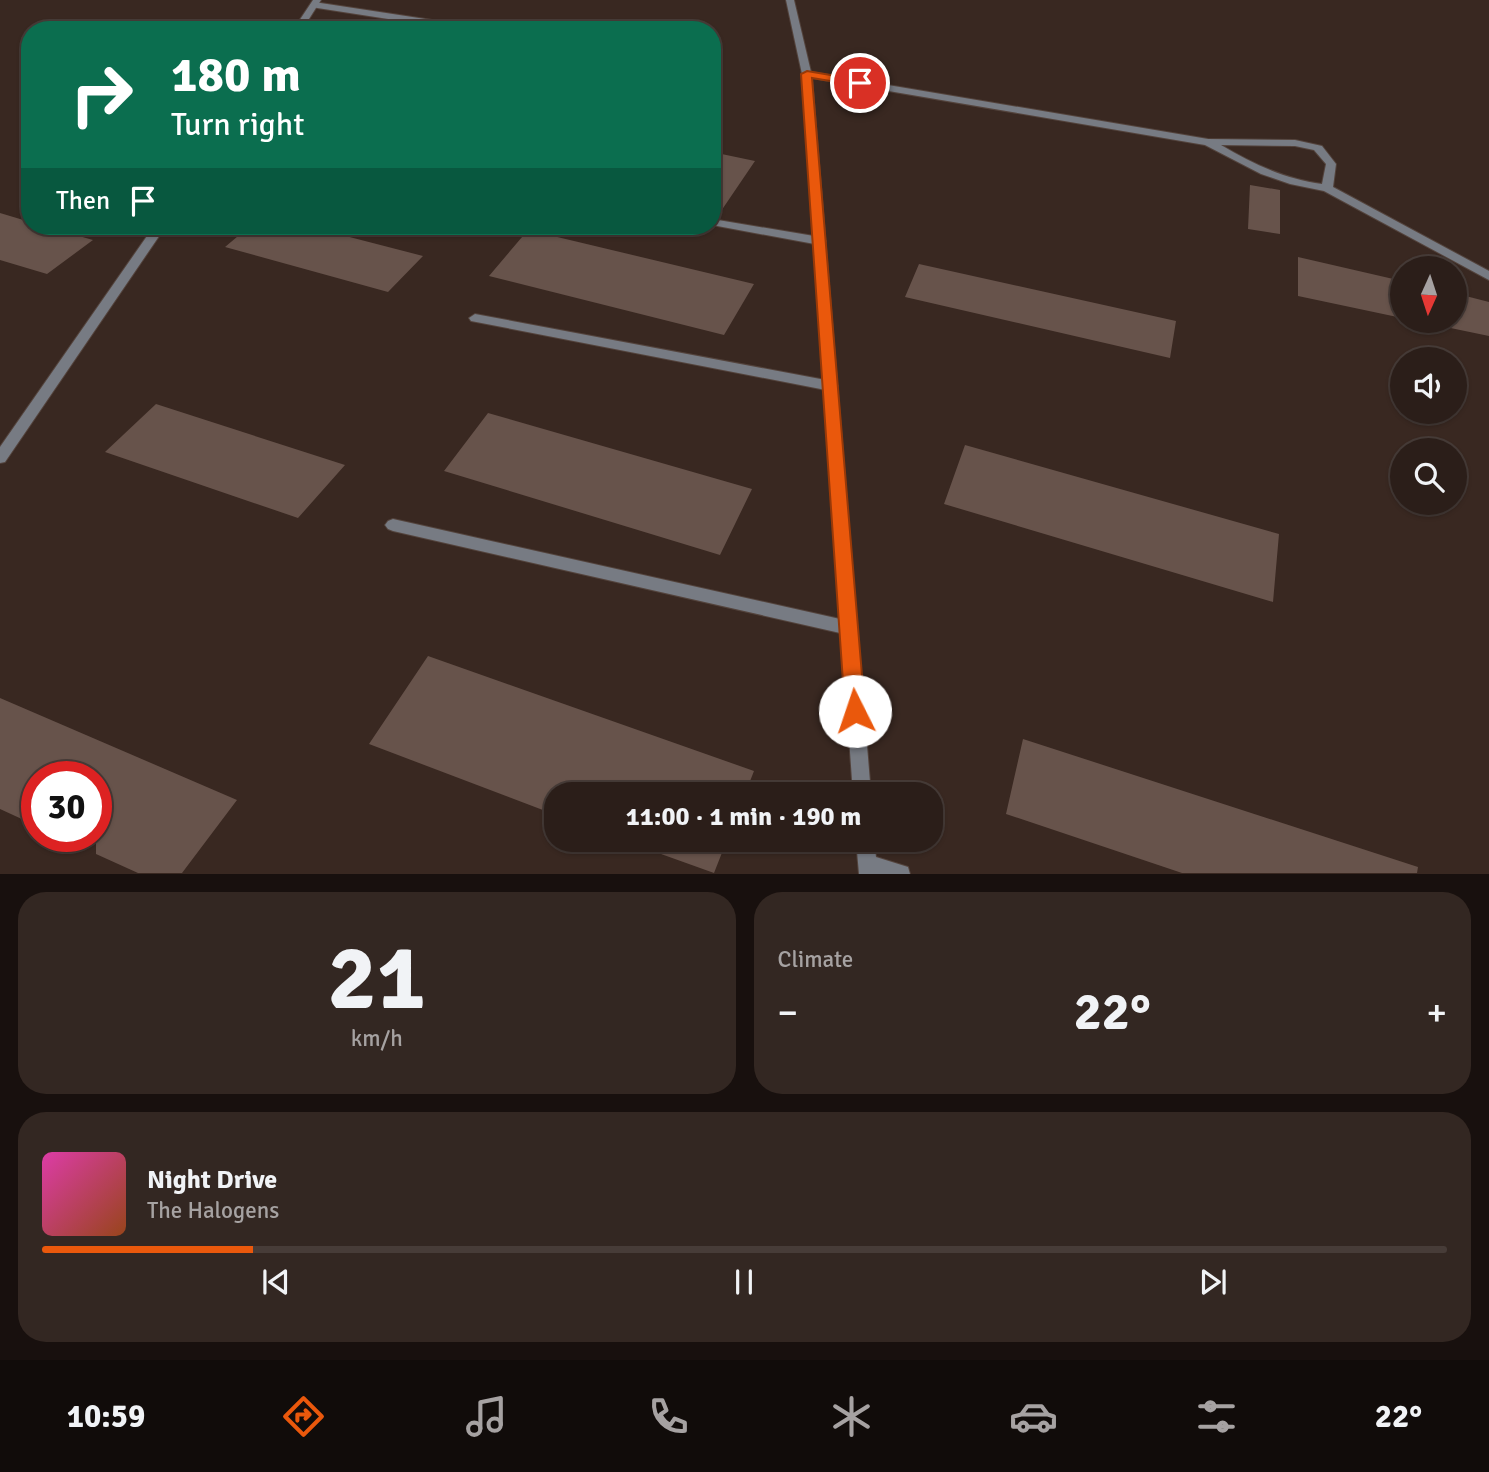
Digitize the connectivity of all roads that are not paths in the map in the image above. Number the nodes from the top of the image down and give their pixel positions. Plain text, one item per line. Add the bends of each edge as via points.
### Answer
1 (790, 0) edge
2 (316, 2) edge
3 (303, 21) edge
4 (426, 21) edge
5 (807, 74) junction
6 (1208, 142) junction
7 (1327, 188) junction
8 (721, 224) edge
9 (154, 235) edge
10 (820, 241) junction
11 (1489, 276) edge
12 (475, 318) dead end
13 (831, 386) junction
14 (0, 458) edge
15 (393, 525) dead end
16 (849, 628) junction
17 (861, 782) edge
18 (868, 869) edge
19 (901, 873) edge

1 - 5 street
2 - 3 street
2 - 4 street
5 - 6 street
5 - 10 street
6 - 7 street via 1259,172 1297,185
6 - 7 street via 1295,143 1318,148 1331,164
7 - 11 street
8 - 10 street
9 - 14 street
10 - 13 street
12 - 13 street
13 - 16 street
15 - 16 street
16 - 17 street
18 - 19 street

